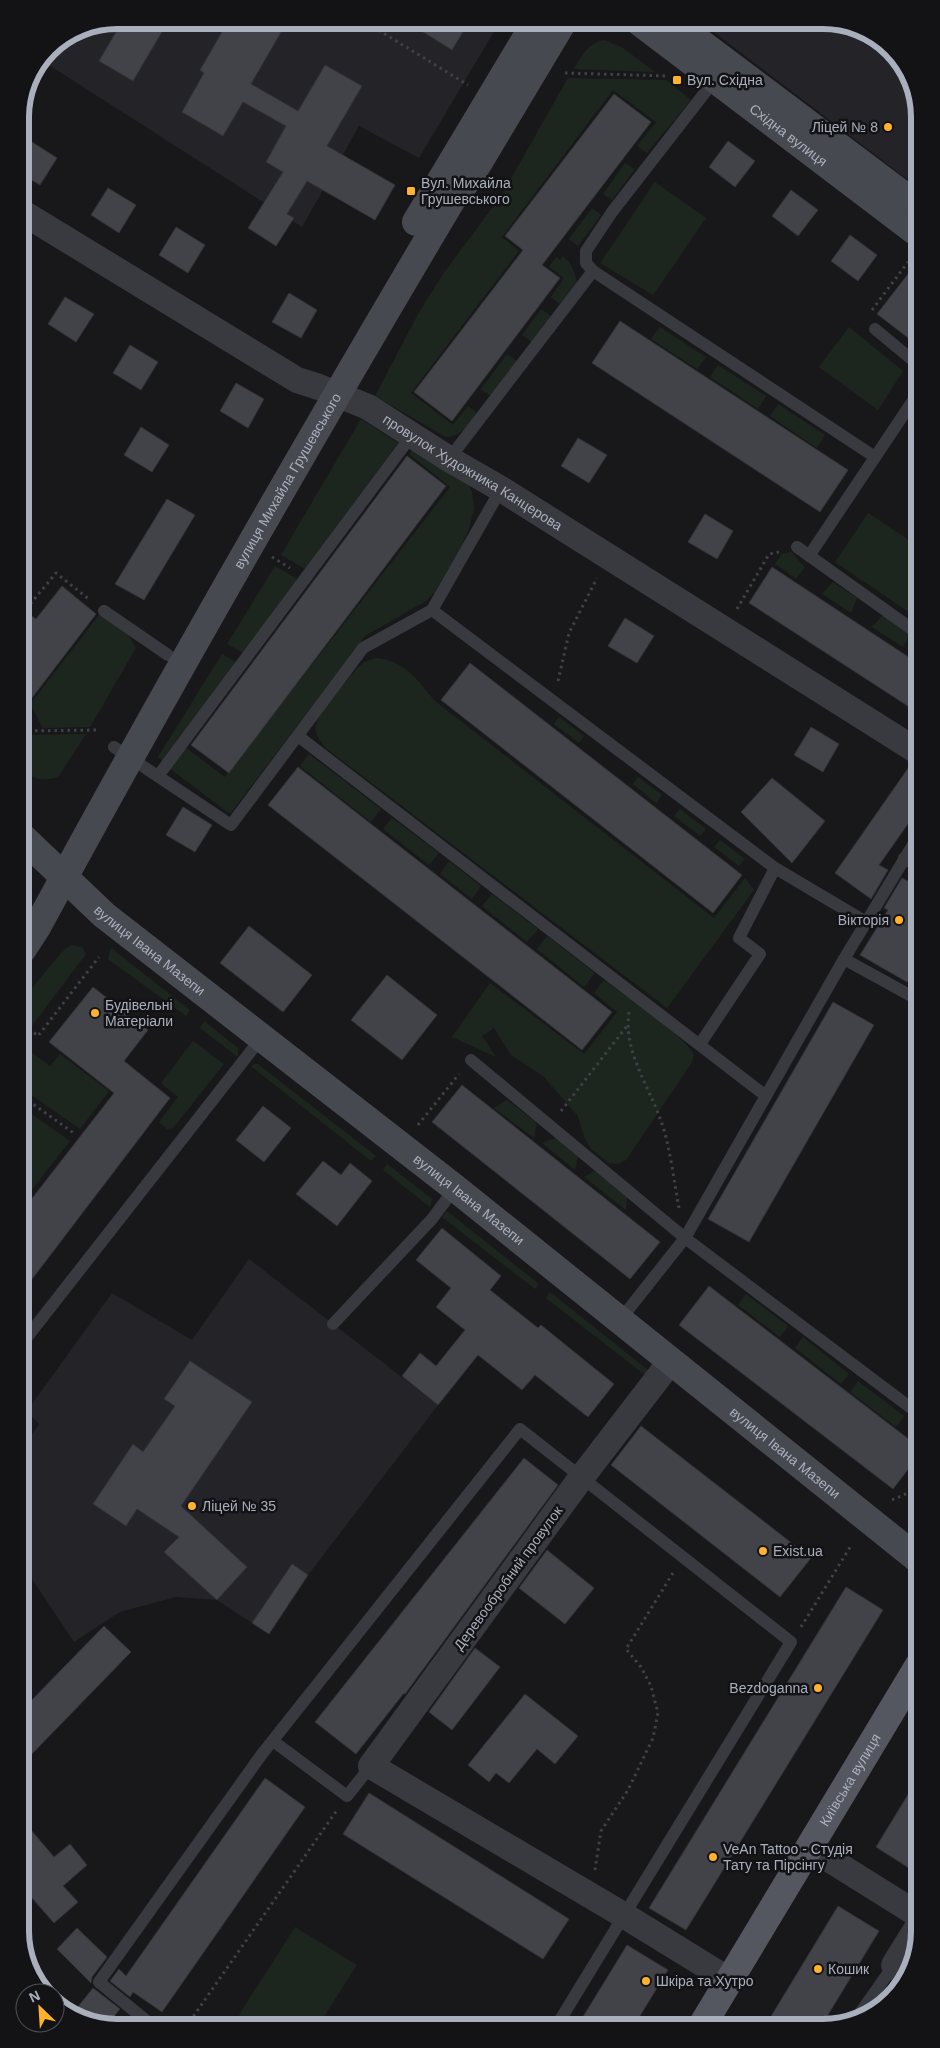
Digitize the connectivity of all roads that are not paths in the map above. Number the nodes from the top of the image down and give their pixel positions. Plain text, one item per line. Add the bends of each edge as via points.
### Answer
1 (532, 29) edge
2 (559, 29) edge
3 (652, 29) edge
4 (679, 29) edge
5 (721, 71) junction
6 (911, 201) edge
7 (29, 216) edge
8 (911, 229) edge
9 (593, 272) junction
10 (875, 329) road end
11 (911, 359) edge
12 (327, 391) junction
13 (911, 403) edge
14 (412, 436) junction
15 (875, 457) junction
16 (449, 459) junction
17 (501, 489) junction
18 (797, 547) road end
19 (809, 556) junction
20 (432, 610) junction
21 (104, 611) road end
22 (911, 628) edge
23 (168, 655) junction
24 (298, 736) junction
25 (114, 745) junction
26 (911, 746) edge
27 (158, 776) junction
28 (29, 844) edge
29 (911, 847) edge
30 (904, 858) junction
31 (911, 862) edge
32 (775, 868) junction
33 (57, 870) junction
34 (29, 905) edge
35 (866, 922) junction
36 (29, 934) edge
37 (844, 959) junction
38 (911, 996) edge
39 (262, 1038) junction
40 (700, 1044) junction
41 (471, 1060) road end
42 (766, 1096) junction
43 (455, 1188) junction
44 (685, 1238) junction
45 (620, 1320) junction
46 (333, 1324) dead end
47 (29, 1336) edge
48 (671, 1360) junction
49 (911, 1409) edge
50 (581, 1478) junction
51 (911, 1554) edge
52 (911, 1678) edge
53 (911, 1711) edge
54 (273, 1740) junction
55 (371, 1766) junction
56 (824, 1856) junction
57 (911, 1910) edge
58 (625, 1916) junction
59 (910, 1946) edge
60 (900, 1970) edge
61 (729, 1980) junction
62 (867, 2007) edge
63 (143, 2019) edge
64 (562, 2019) edge
65 (706, 2019) edge
66 (726, 2019) edge

1 - 12 main road, вулиця Михайла Грушевського
2 - 12 main road, вулиця Михайла Грушевського via 470,177 451,200
3 - 5 main road, Східна вулиця
4 - 5 main road, Східна вулиця
5 - 6 main road, Східна вулиця
5 - 8 main road, Східна вулиця
5 - 9 lane via 646,166 586,251 586,263
7 - 12 street, провулок Художника Канцерова via 297,380
9 - 15 lane
9 - 16 lane
10 - 11 lane
12 - 14 street, провулок Художника Канцерова via 368,408
12 - 23 main road, вулиця Михайла Грушевського
12 - 25 main road, вулиця Михайла Грушевського
13 - 15 lane
14 - 16 street, провулок Художника Канцерова
14 - 27 lane
15 - 19 lane
16 - 17 street, провулок Художника Канцерова
17 - 20 lane
17 - 26 street, провулок Художника Канцерова
18 - 19 lane
19 - 22 lane
20 - 24 lane via 363,648
20 - 32 lane
21 - 23 lane
23 - 25 main road, вулиця Михайла Грушевського
24 - 27 lane via 231,825
24 - 40 lane
25 - 27 lane
25 - 33 main road, вулиця Михайла Грушевського
28 - 33 main road, вулиця Івана Мазепи
29 - 30 lane
30 - 31 lane
30 - 35 lane
32 - 35 lane
32 - 40 lane via 739,938 760,954
33 - 34 main road, вулиця Михайла Грушевського
33 - 36 main road, вулиця Михайла Грушевського
33 - 39 main road, вулиця Івана Мазепи via 104,915
35 - 37 lane
37 - 38 lane
37 - 42 lane
39 - 43 main road, вулиця Івана Мазепи
39 - 47 lane
40 - 42 lane
41 - 44 lane
42 - 44 lane
43 - 45 main road, вулиця Івана Мазепи
43 - 46 lane via 432,1219
44 - 45 lane
44 - 49 lane
45 - 48 main road, вулиця Івана Мазепи
48 - 50 street, Деревообробний провулок
48 - 51 main road, вулиця Івана Мазепи
50 - 54 lane via 520,1429
50 - 55 street, Деревообробний провулок
50 - 58 lane via 792,1642
52 - 61 main road, Київська вулиця
53 - 56 main road, Київська вулиця
54 - 55 lane, Деревообробний провулок via 347,1796
54 - 63 lane via 99,1982
55 - 58 street
56 - 57 street
56 - 66 main road, Київська вулиця
58 - 61 street
58 - 64 lane
59 - 60 street
60 - 62 lane
61 - 65 main road, Київська вулиця

